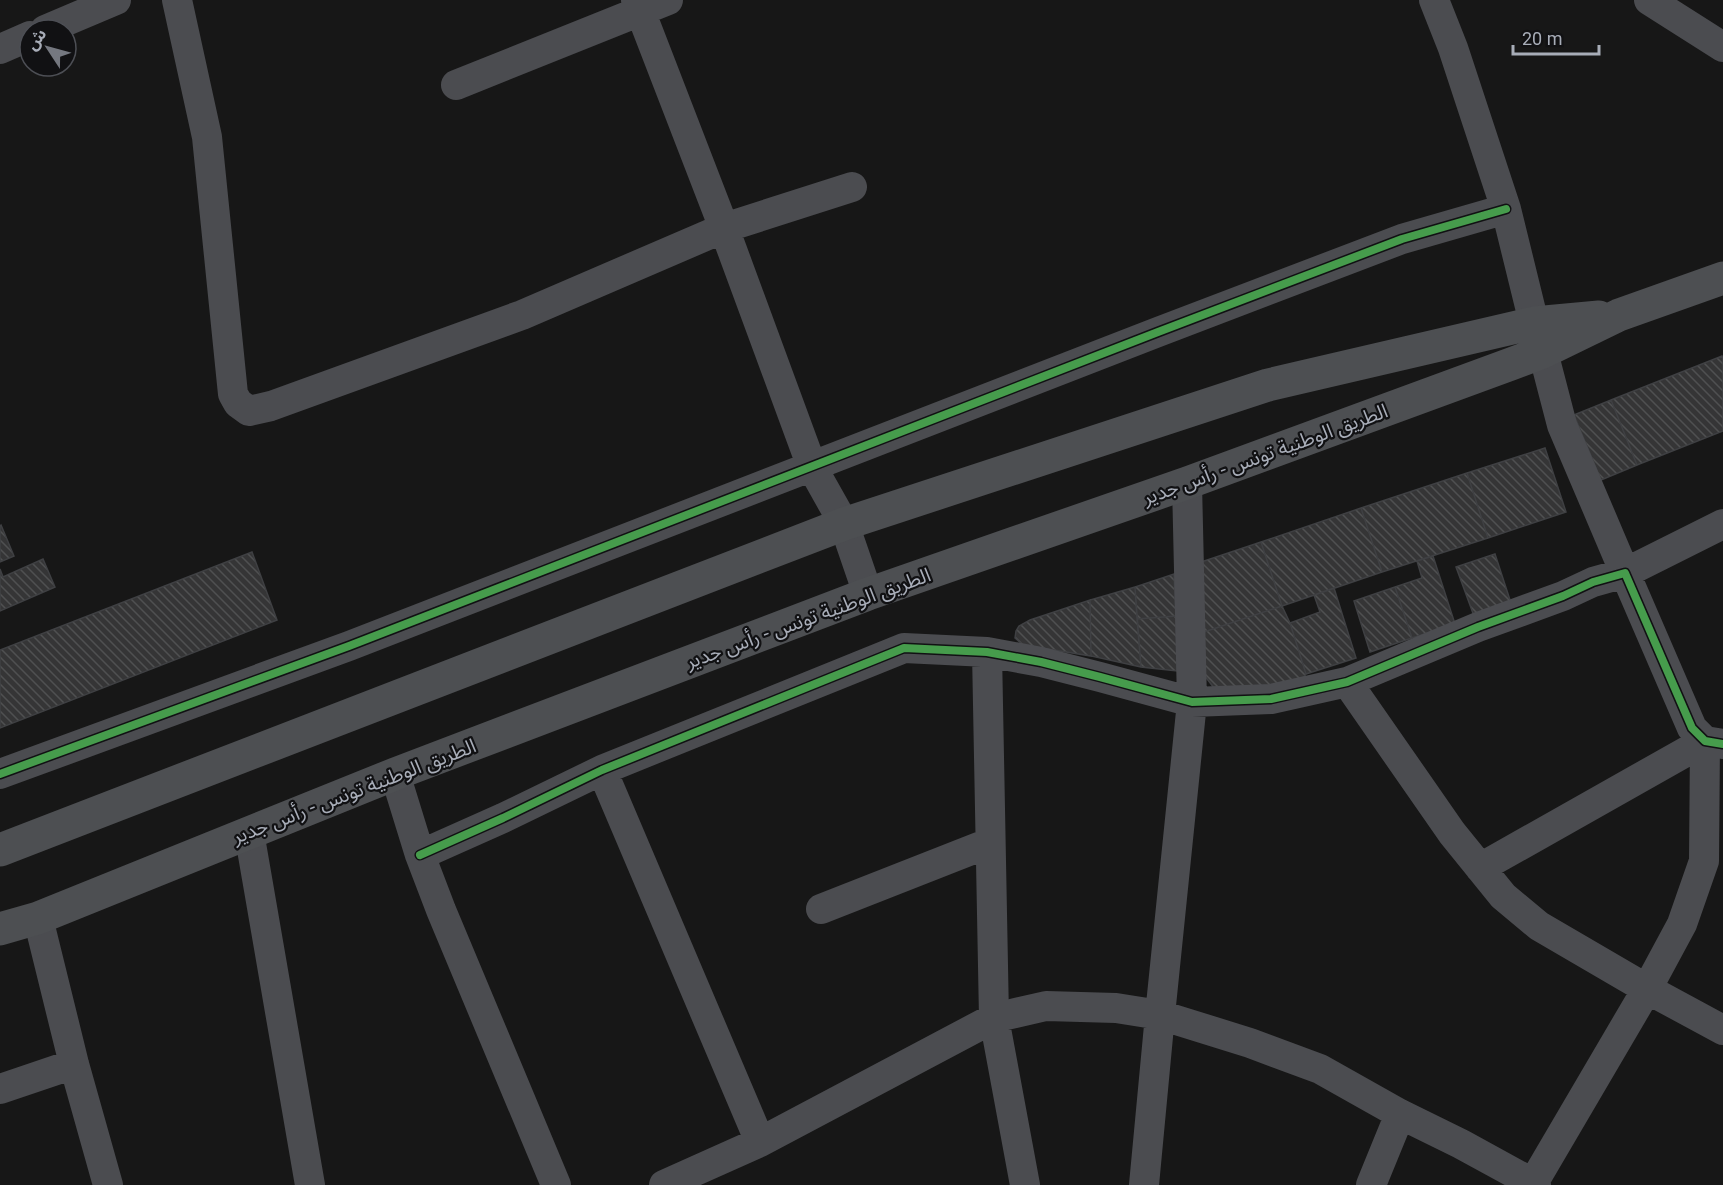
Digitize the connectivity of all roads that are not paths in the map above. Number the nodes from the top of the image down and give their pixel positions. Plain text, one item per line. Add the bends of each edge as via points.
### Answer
1 (116, 0) edge
2 (177, 0) edge
3 (668, 0) edge
4 (1434, 0) edge
5 (1649, 0) edge
6 (638, 5) edge
7 (73, 18) edge
8 (18, 41) edge
9 (1723, 47) edge
10 (0, 49) edge
11 (456, 85) dead end
12 (852, 187) dead end
13 (1506, 209) junction
14 (724, 228) junction
15 (1723, 278) edge
16 (1538, 337) junction
17 (812, 466) junction
18 (1187, 483) junction
19 (844, 524) junction
20 (1723, 524) edge
21 (1624, 573) junction
22 (868, 594) junction
23 (987, 652) junction
24 (1347, 682) junction
25 (1192, 702) junction
26 (1714, 743) edge
27 (602, 770) junction
28 (0, 774) edge
29 (395, 774) junction
30 (249, 832) junction
31 (989, 843) junction
32 (0, 850) edge
33 (420, 855) junction
34 (1480, 868) junction
35 (821, 909) dead end
36 (38, 918) junction
37 (0, 929) edge
38 (1647, 989) junction
39 (1160, 1015) junction
40 (994, 1018) junction
41 (1723, 1030) edge
42 (74, 1064) junction
43 (0, 1089) edge
44 (1400, 1114) junction
45 (760, 1142) junction
46 (1534, 1184) edge
47 (108, 1185) edge
48 (310, 1185) edge
49 (556, 1185) edge
50 (664, 1185) edge
51 (1026, 1185) edge
52 (1144, 1185) edge
53 (1371, 1185) edge

1 - 7 street
2 - 14 street via 207,137 233,394 249,411 522,315
3 - 6 street
4 - 13 street
5 - 9 street
6 - 11 street
6 - 14 street
8 - 10 street
12 - 14 street
13 - 16 street
13 - 17 street via 1402,239
14 - 17 street
15 - 16 main road, الطريق الوطنية تونس - رأس جدير via 1619,315
16 - 18 main road, الطريق الوطنية تونس - رأس جدير
16 - 19 main road, الطريق الوطنية تونس - رأس جدير via 1268,386
16 - 21 street via 1562,425
17 - 19 street
17 - 28 street via 349,646
18 - 22 main road, الطريق الوطنية تونس - رأس جدير
18 - 25 street
19 - 22 street
19 - 32 main road, الطريق الوطنية تونس - رأس جدير
20 - 21 street
21 - 24 street via 1478,627
21 - 26 street via 1692,728
22 - 29 main road, الطريق الوطنية تونس - رأس جدير
23 - 25 street via 1041,662
23 - 27 street via 904,648
23 - 31 street
24 - 25 street via 1271,699
24 - 34 street
25 - 39 street
26 - 34 street
26 - 38 street via 1704,861 1682,924
27 - 33 street
27 - 45 street
29 - 30 main road, الطريق الوطنية تونس - رأس جدير
29 - 33 street
30 - 36 main road, الطريق الوطنية تونس - رأس جدير
30 - 48 street
31 - 35 street
31 - 40 street
33 - 49 street
34 - 38 street via 1503,896 1539,926
36 - 37 main road, الطريق الوطنية تونس - رأس جدير
36 - 42 street
38 - 41 street
38 - 46 street
39 - 40 street via 1116,1008 1046,1006
39 - 44 street via 1320,1069
39 - 52 street
40 - 45 street
40 - 51 street
42 - 43 street
42 - 47 street
44 - 46 street
44 - 53 street
45 - 50 street

